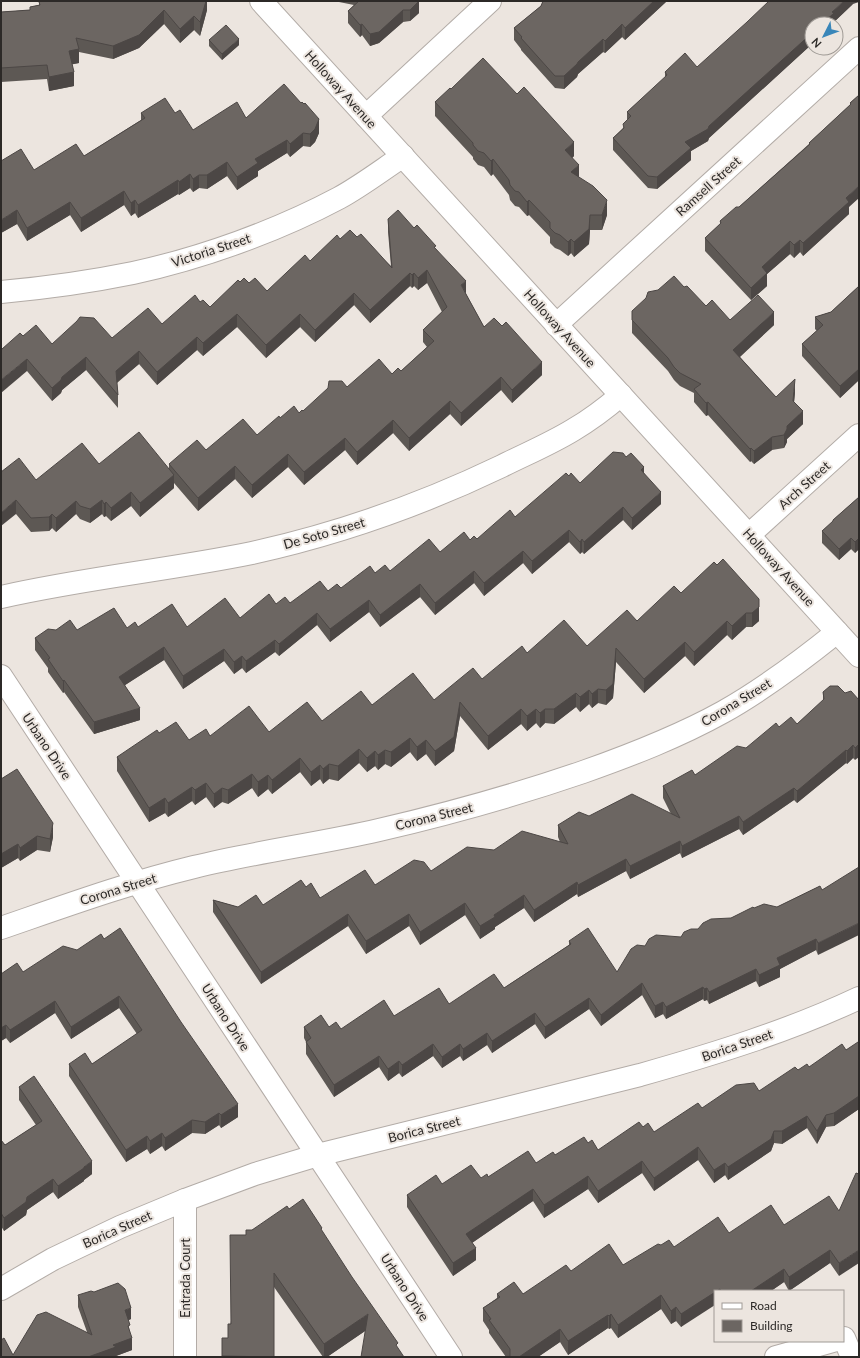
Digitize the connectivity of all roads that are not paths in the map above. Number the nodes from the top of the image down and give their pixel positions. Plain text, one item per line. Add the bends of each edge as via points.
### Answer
1 (261, 1) edge
2 (490, 1) edge
3 (859, 48) edge
4 (366, 116) junction
5 (402, 156) junction
6 (1, 292) edge
7 (556, 325) junction
8 (621, 396) junction
9 (859, 435) edge
10 (749, 535) junction
11 (1, 597) edge
12 (837, 632) junction
13 (859, 656) edge
14 (1, 676) edge
15 (137, 882) junction
16 (1, 928) edge
17 (859, 998) edge
18 (318, 1155) junction
19 (185, 1200) junction
20 (1, 1289) edge
21 (842, 1342) edge
22 (185, 1357) edge
23 (451, 1357) edge
24 (776, 1357) edge

1 - 4 street, Holloway Avenue
2 - 4 street
3 - 7 street, Ramsell Street
4 - 5 street, Holloway Avenue
5 - 6 street, Victoria Street via 341,197 307,214 222,247 133,273 45,288
5 - 7 street, Holloway Avenue
7 - 8 street, Holloway Avenue
8 - 10 street, Holloway Avenue
8 - 11 street, De Soto Street via 572,431 531,452 423,501 364,522 253,552
9 - 10 street, Arch Street
10 - 12 street, Holloway Avenue
12 - 13 street, Holloway Avenue
12 - 15 street, Corona Street via 771,682 725,711 674,737 619,759 500,799 448,813
14 - 15 street, Urbano Drive
15 - 16 street, Corona Street
15 - 18 street, Urbano Drive
17 - 18 street, Borica Street via 795,1025 690,1061
18 - 19 street, Borica Street via 254,1174
18 - 23 street, Urbano Drive
19 - 20 street, Borica Street via 120,1226 53,1259
19 - 22 street, Entrada Court
21 - 24 street

